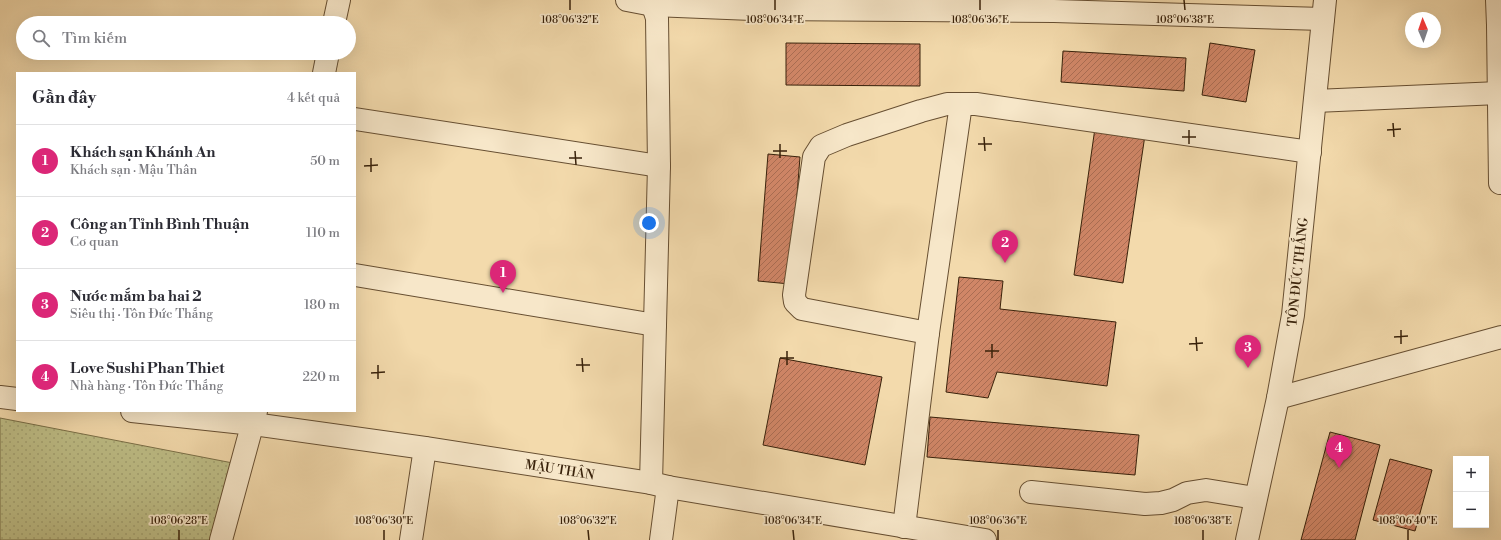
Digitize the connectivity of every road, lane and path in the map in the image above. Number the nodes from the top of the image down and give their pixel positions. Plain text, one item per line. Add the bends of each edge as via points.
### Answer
1 (339, 0) edge
2 (627, 0) edge
3 (1496, 0) edge
4 (652, 3) edge
5 (1054, 6) edge
6 (1324, 9) edge
7 (336, 16) edge
8 (1499, 26) edge
9 (327, 60) edge
10 (324, 72) edge
11 (1499, 93) junction
12 (1315, 100) junction
13 (961, 104) junction
14 (356, 119) edge
15 (1310, 152) junction
16 (659, 166) junction
17 (1500, 183) edge
18 (356, 275) edge
19 (655, 325) junction
20 (928, 333) junction
21 (1501, 338) edge
22 (0, 397) edge
23 (16, 398) edge
24 (1278, 398) junction
25 (149, 412) edge
26 (254, 418) edge
27 (425, 448) junction
28 (660, 485) junction
29 (1031, 492) dead end
30 (1255, 498) junction
31 (904, 527) junction
32 (221, 540) edge
33 (411, 540) edge
34 (661, 540) edge
35 (985, 540) edge
36 (1247, 540) edge

1 - 7 street
2 - 4 street
3 - 8 street
4 - 5 street via 752,9
4 - 16 street via 657,18
5 - 6 street
6 - 12 street, TÔN ĐỨC THẮNG
8 - 11 street
9 - 10 street
11 - 12 street
11 - 17 street
12 - 15 street, TÔN ĐỨC THẮNG
13 - 15 street via 976,104
13 - 20 street
13 - 20 street via 947,104 921,110 821,146 814,157 808,195 795,302 802,309
14 - 16 street
15 - 24 street, TÔN ĐỨC THẮNG via 1294,315
16 - 19 street
18 - 19 street
19 - 28 street
20 - 31 street
21 - 24 street
22 - 23 street
24 - 30 street, TÔN ĐỨC THẮNG
25 - 26 street, MẬU THÂN
26 - 27 street, MẬU THÂN
26 - 32 street
27 - 28 street, MẬU THÂN
27 - 33 street
28 - 31 street, MẬU THÂN
28 - 34 street
29 - 30 street via 1145,504 1161,504 1187,493 1206,490
30 - 36 street, TÔN ĐỨC THẮNG
31 - 35 street, MẬU THÂN

